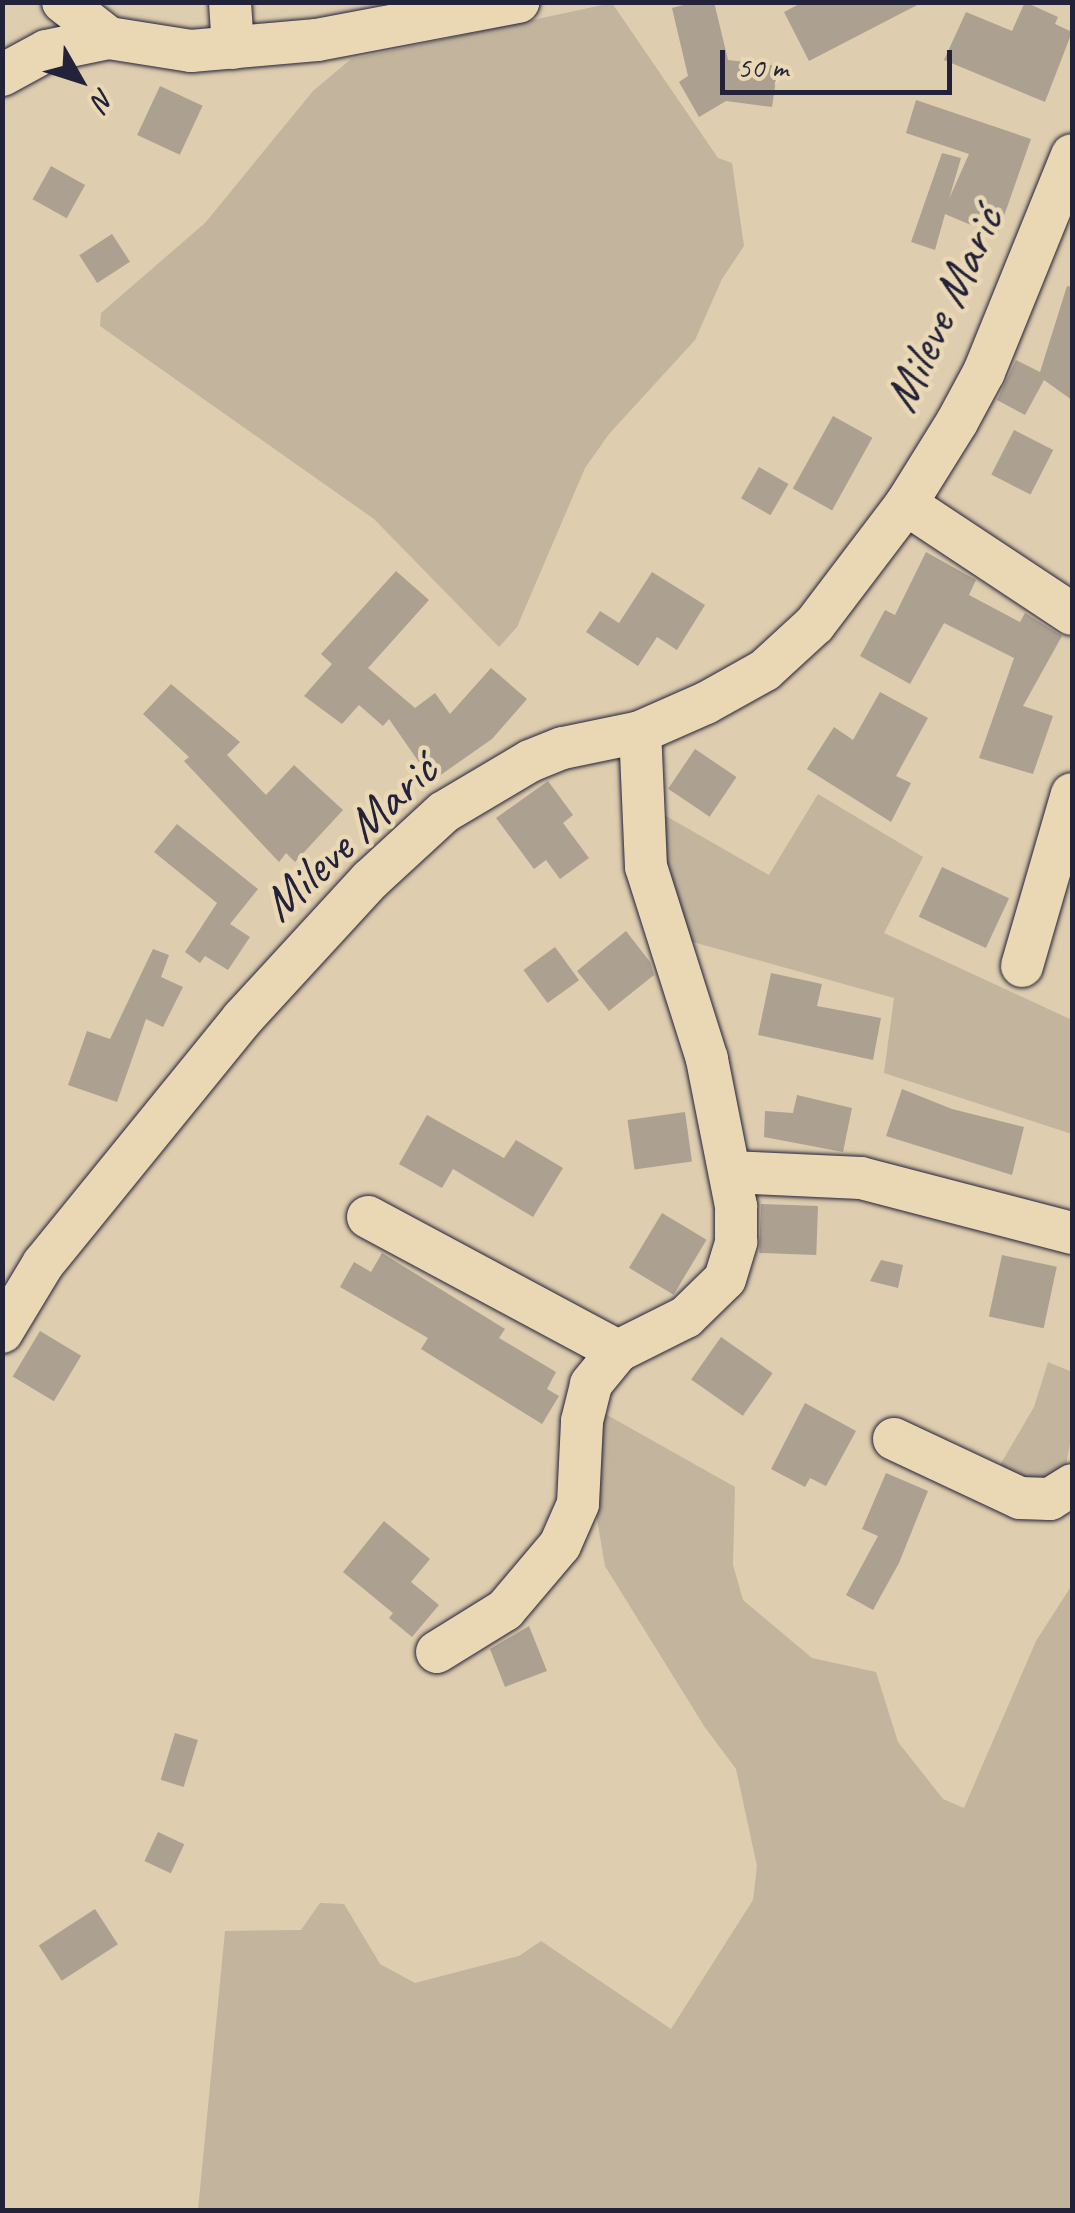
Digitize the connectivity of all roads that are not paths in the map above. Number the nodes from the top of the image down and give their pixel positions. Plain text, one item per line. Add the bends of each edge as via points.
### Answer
1 (53, 2) edge
2 (63, 2) edge
3 (230, 2) edge
4 (518, 2) edge
5 (109, 38) junction
6 (233, 48) junction
7 (46, 50) junction
8 (2, 74) edge
9 (1072, 155) edge
10 (906, 504) junction
11 (1072, 614) edge
12 (640, 732) junction
13 (1072, 794) edge
14 (1022, 966) dead end
15 (731, 1172) junction
16 (368, 1217) dead end
17 (1072, 1233) edge
18 (2, 1332) edge
19 (618, 1351) junction
20 (894, 1439) dead end
21 (1072, 1486) edge
22 (437, 1652) dead end

1 - 7 street via 57,20
2 - 5 street
3 - 6 street
4 - 6 street via 317,40
5 - 6 street via 191,50
5 - 7 street
7 - 8 street
9 - 10 street, Mileve Marić via 984,372
10 - 11 street
10 - 12 street, Mileve Marić via 815,624 765,670
12 - 15 street via 646,867 707,1059
12 - 18 street, Mileve Marić via 530,761 444,812 388,863 242,1019 118,1166 43,1264
13 - 14 street
15 - 17 street via 861,1178
15 - 19 street via 736,1242 725,1279 686,1317
16 - 19 street
19 - 22 street via 591,1384 578,1504 560,1546 505,1610
20 - 21 street via 1020,1498 1050,1500

